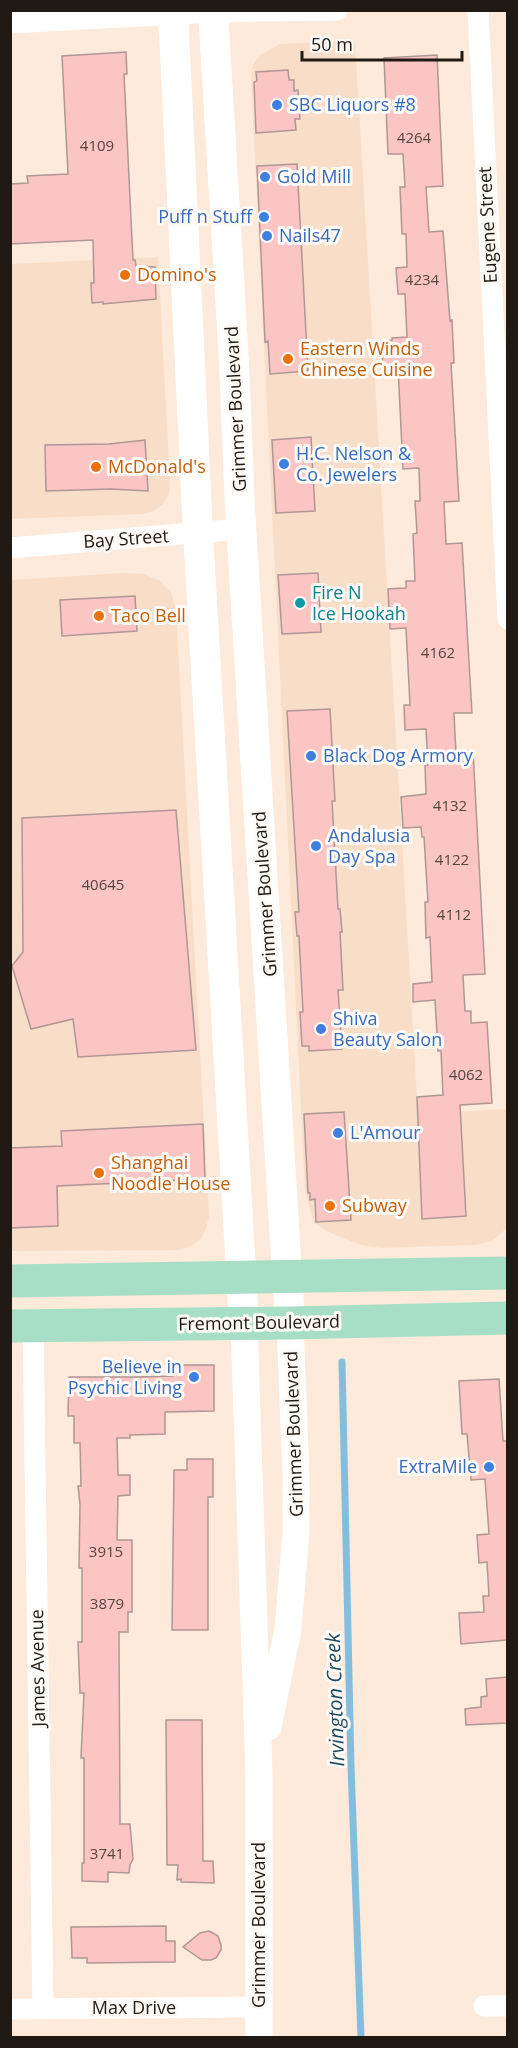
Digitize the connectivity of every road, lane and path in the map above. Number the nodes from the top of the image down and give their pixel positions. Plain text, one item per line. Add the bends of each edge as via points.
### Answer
1 (337, 10) edge
2 (478, 10) edge
3 (213, 11) edge
4 (173, 12) edge
5 (10, 23) edge
6 (499, 263) edge
7 (505, 504) edge
8 (242, 529) junction
9 (198, 533) junction
10 (10, 548) edge
11 (507, 619) edge
12 (507, 1273) edge
13 (243, 1278) junction
14 (288, 1278) junction
15 (10, 1281) edge
16 (507, 1318) edge
17 (244, 1323) junction
18 (290, 1323) junction
19 (22, 1326) edge
20 (259, 1776) junction
21 (484, 2006) dead end
22 (507, 2006) edge
23 (258, 2007) junction
24 (10, 2009) edge
25 (43, 2009) junction
26 (259, 2037) edge

1 - 3 street
2 - 6 street, Eugene Street
3 - 4 street
3 - 8 main road, Grimmer Boulevard
4 - 5 street
4 - 9 main road, Grimmer Boulevard
6 - 7 street, Eugene Street
7 - 11 street, Eugene Street
8 - 9 street, Bay Street
8 - 14 main road, Grimmer Boulevard
9 - 10 street, Bay Street
9 - 13 main road, Grimmer Boulevard
12 - 14 main road
13 - 14 main road
13 - 15 main road
13 - 17 main road, Grimmer Boulevard
14 - 18 main road, Grimmer Boulevard
16 - 18 main road, Fremont Boulevard
17 - 18 main road, Fremont Boulevard
17 - 19 main road, Fremont Boulevard
17 - 20 street, Grimmer Boulevard
18 - 20 street, Grimmer Boulevard via 296,1533 288,1629
19 - 25 street, James Avenue
20 - 23 street, Grimmer Boulevard
21 - 22 street
23 - 25 street, Max Drive
23 - 26 street, Grimmer Boulevard
24 - 25 street, Max Drive

